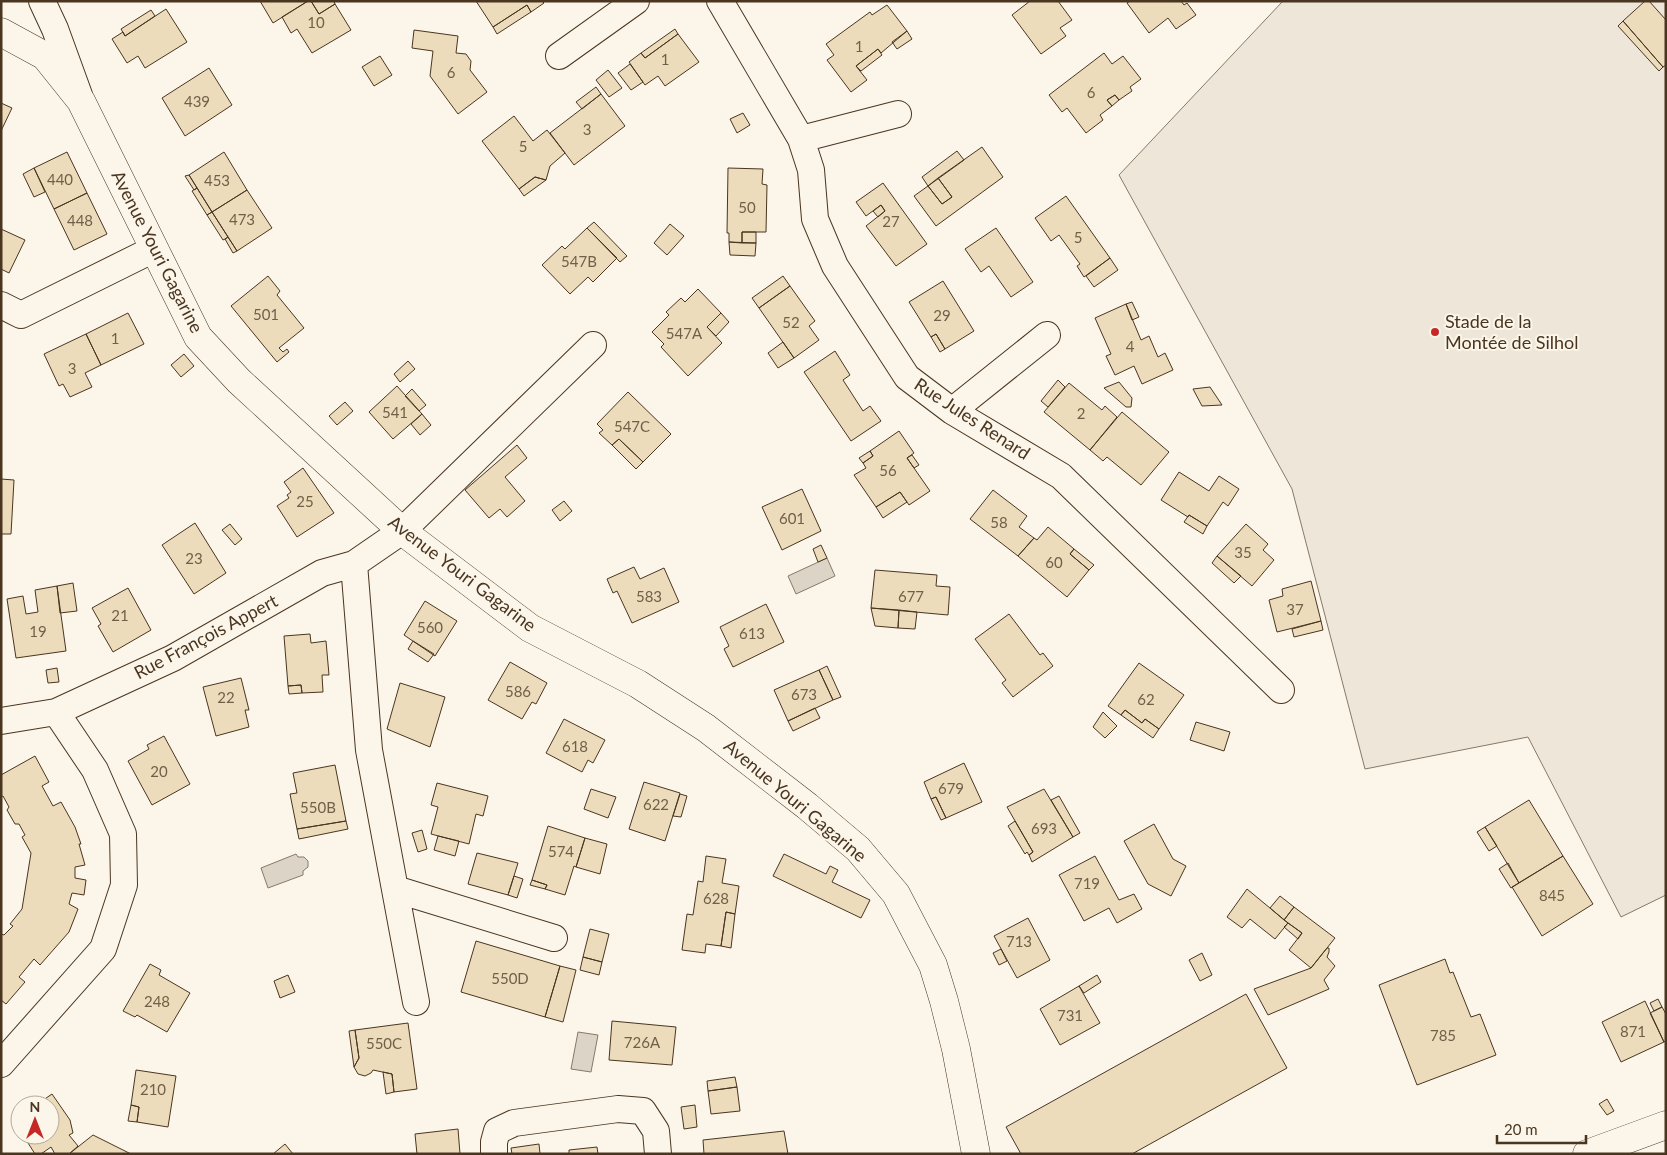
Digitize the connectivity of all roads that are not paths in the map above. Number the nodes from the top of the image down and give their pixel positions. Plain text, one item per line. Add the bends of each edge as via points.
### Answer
1 (42, 1) edge
2 (636, 1) edge
3 (720, 1) edge
4 (1, 32) edge
5 (559, 56) dead end
6 (81, 101) junction
7 (898, 114) dead end
8 (800, 139) junction
9 (154, 249) junction
10 (1, 305) edge
11 (1047, 334) dead end
12 (593, 345) dead end
13 (952, 411) junction
14 (402, 531) junction
15 (354, 564) junction
16 (1281, 690) dead end
17 (56, 712) junction
18 (1, 721) edge
19 (395, 889) junction
20 (554, 938) dead end
21 (416, 1002) dead end
22 (1, 1064) edge
23 (1666, 1125) edge
24 (494, 1154) edge
25 (658, 1154) edge
26 (976, 1154) edge
27 (1588, 1154) edge

1 - 6 street
2 - 5 street
3 - 8 street, Rue Jules Renard
4 - 6 street, Avenue Youri Gagarine via 45,56
6 - 9 street, Avenue Youri Gagarine
7 - 8 street
8 - 13 street, Rue Jules Renard via 812,170 815,219 835,266 907,377
9 - 10 street via 21,315
9 - 14 street, Avenue Youri Gagarine via 198,337 239,381
11 - 13 street
12 - 14 street, Rue François Appert
13 - 16 street, Rue Jules Renard via 1061,476
14 - 15 street, Rue François Appert
14 - 26 street, Avenue Youri Gagarine via 530,628 638,684 706,728 858,849 896,894 933,965 956,1049
15 - 17 street, Rue François Appert via 322,573 173,658
15 - 19 street via 368,750
17 - 18 street, Rue François Appert
17 - 22 street via 95,770 123,834 124,885 103,948
19 - 20 street
19 - 21 street
23 - 27 street
24 - 25 street via 497,1131 514,1123 618,1109 642,1112 656,1131

